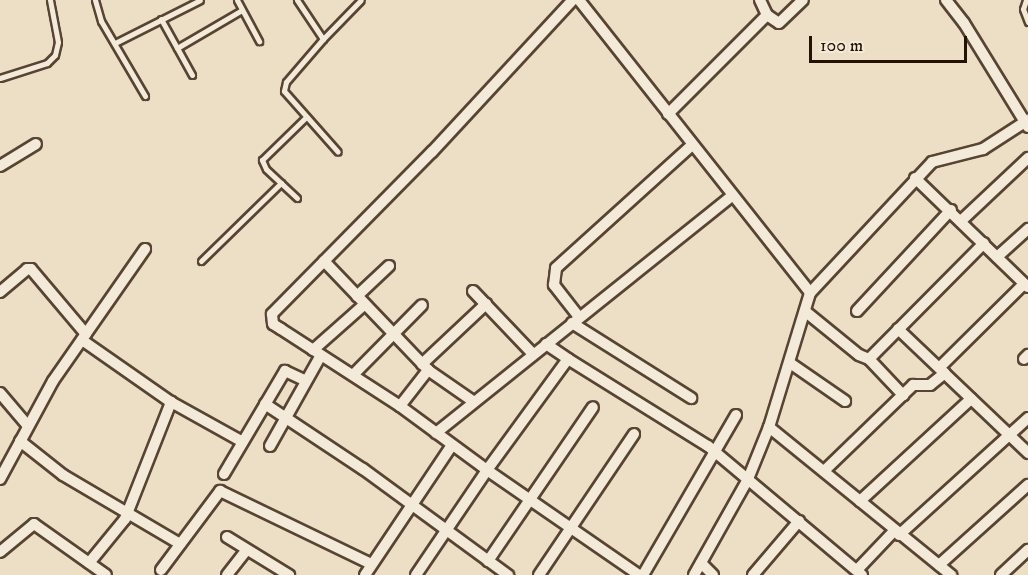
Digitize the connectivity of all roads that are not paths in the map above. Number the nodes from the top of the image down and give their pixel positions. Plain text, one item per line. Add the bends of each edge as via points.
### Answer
1 (50, 0) edge
2 (95, 0) edge
3 (200, 0) edge
4 (237, 0) edge
5 (297, 0) edge
6 (361, 0) edge
7 (573, 0) edge
8 (579, 0) edge
9 (760, 0) edge
10 (803, 0) edge
11 (946, 0) edge
12 (1026, 0) edge
13 (242, 10) junction
14 (767, 15) junction
15 (161, 20) junction
16 (1028, 22) edge
17 (323, 39) junction
18 (259, 41) dead end
19 (115, 43) junction
20 (177, 48) junction
21 (192, 75) dead end
22 (0, 78) edge
23 (145, 96) dead end
24 (668, 114) junction
25 (306, 117) junction
26 (1027, 124) edge
27 (36, 144) dead end
28 (692, 145) junction
29 (338, 152) dead end
30 (1028, 158) edge
31 (0, 166) edge
32 (915, 178) junction
33 (281, 183) junction
34 (732, 196) junction
35 (297, 198) dead end
36 (951, 210) junction
37 (962, 220) junction
38 (1028, 229) edge
39 (984, 243) junction
40 (145, 249) dead end
41 (997, 257) junction
42 (201, 261) dead end
43 (324, 261) junction
44 (388, 266) dead end
45 (1026, 286) edge
46 (473, 291) dead end
47 (0, 292) edge
48 (810, 293) junction
49 (361, 300) junction
50 (486, 304) junction
51 (422, 305) dead end
52 (857, 311) dead end
53 (806, 312) junction
54 (575, 320) junction
55 (898, 329) junction
56 (393, 334) junction
57 (84, 337) junction
58 (546, 344) junction
59 (317, 352) junction
60 (533, 354) junction
61 (568, 359) junction
62 (869, 359) junction
63 (790, 363) junction
64 (425, 367) junction
65 (942, 370) junction
66 (353, 375) junction
67 (306, 381) junction
68 (0, 393) edge
69 (903, 395) junction
70 (691, 398) dead end
71 (971, 399) junction
72 (845, 401) dead end
73 (171, 402) junction
74 (474, 402) junction
75 (265, 404) junction
76 (400, 406) junction
77 (592, 407) dead end
78 (736, 416) dead end
79 (285, 417) junction
80 (1028, 418) edge
81 (28, 426) junction
82 (769, 427) junction
83 (436, 434) junction
84 (634, 434) dead end
85 (1009, 435) junction
86 (20, 441) junction
87 (243, 442) junction
88 (270, 446) dead end
89 (452, 446) junction
90 (716, 453) junction
91 (1028, 453) edge
92 (487, 470) junction
93 (824, 471) junction
94 (224, 474) dead end
95 (0, 479) edge
96 (748, 479) junction
97 (1028, 485) edge
98 (529, 499) junction
99 (860, 501) junction
100 (411, 504) junction
101 (128, 511) junction
102 (799, 521) junction
103 (571, 529) junction
104 (446, 530) junction
105 (896, 533) junction
106 (227, 537) dead end
107 (180, 544) junction
108 (1028, 550) edge
109 (246, 551) junction
110 (0, 552) edge
111 (488, 561) junction
112 (701, 562) junction
113 (90, 563) junction
114 (371, 564) junction
115 (939, 566) junction
116 (161, 570) dead end
117 (418, 571) edge
118 (860, 573) edge
119 (106, 575) edge
120 (227, 575) edge
121 (289, 575) edge
122 (364, 575) edge
123 (432, 575) edge
124 (508, 575) edge
125 (539, 575) edge
126 (641, 575) edge
127 (694, 575) edge
128 (713, 575) edge
129 (753, 575) edge
130 (951, 575) edge
131 (1001, 575) edge

1 - 22 lane via 58,42 55,55 47,63
2 - 19 lane via 101,21
3 - 15 lane
4 - 13 lane
5 - 17 lane
6 - 17 lane
7 - 43 street
8 - 24 street
9 - 14 street
10 - 14 street via 779,23
11 - 26 street
12 - 16 lane via 1023,9
13 - 18 lane
13 - 20 lane
14 - 24 street
15 - 19 lane
15 - 20 lane
17 - 25 lane via 284,86
19 - 23 lane
20 - 21 lane
24 - 28 street
25 - 29 lane
25 - 33 lane via 262,160
26 - 32 street via 983,149 939,158
27 - 31 street
28 - 34 street
28 - 54 street via 556,268 554,285
30 - 37 street
32 - 36 street
32 - 48 street
33 - 35 lane
33 - 42 lane
34 - 48 street
34 - 54 street
36 - 37 street
36 - 52 street
37 - 39 street
38 - 41 street
39 - 41 street
39 - 55 street
40 - 57 street
41 - 45 street
43 - 49 street
43 - 59 street via 271,319
44 - 49 street
45 - 65 street
46 - 50 street
47 - 57 street via 31,269
48 - 53 street
49 - 56 street
49 - 59 street
50 - 60 street
50 - 64 street
51 - 56 street
53 - 62 street
53 - 63 street
54 - 58 street
54 - 70 street
55 - 62 street
55 - 65 street
56 - 64 street
56 - 66 street
57 - 73 street
57 - 81 street
58 - 60 street
58 - 61 street
59 - 66 street
59 - 67 street
60 - 74 street
61 - 90 street
61 - 92 street
62 - 69 street
63 - 72 street
63 - 82 street
64 - 74 street
64 - 76 street
65 - 69 street via 930,385 917,383
65 - 71 street
66 - 76 street
67 - 75 street via 285,371
67 - 79 street
68 - 81 street
69 - 93 street
71 - 85 street
71 - 99 street
73 - 87 street
73 - 101 street
74 - 83 street
75 - 79 street
75 - 87 street
76 - 83 street
77 - 98 street
78 - 90 street
79 - 88 street
79 - 100 street
80 - 85 street
81 - 86 street
82 - 93 street
82 - 96 street
83 - 89 street
84 - 103 street
85 - 91 street
85 - 105 street
86 - 95 street
86 - 101 street via 63,475
87 - 94 street
89 - 92 street
89 - 100 street
90 - 96 street
90 - 126 street
92 - 98 street
92 - 104 street
93 - 99 street
96 - 102 street
96 - 112 street
97 - 115 street
98 - 103 street
98 - 111 street
99 - 105 street
100 - 104 street
100 - 114 street
101 - 107 street
101 - 113 street
102 - 118 street
102 - 129 street
103 - 125 street
103 - 126 street
104 - 111 street
104 - 117 street
105 - 115 street
105 - 118 street
106 - 109 street
107 - 114 street via 220,491
107 - 116 street
108 - 131 street
109 - 120 street
109 - 121 street
110 - 113 street via 34,524
111 - 124 street
112 - 127 street
112 - 128 street
113 - 119 street
114 - 122 street
115 - 130 street
117 - 123 street

